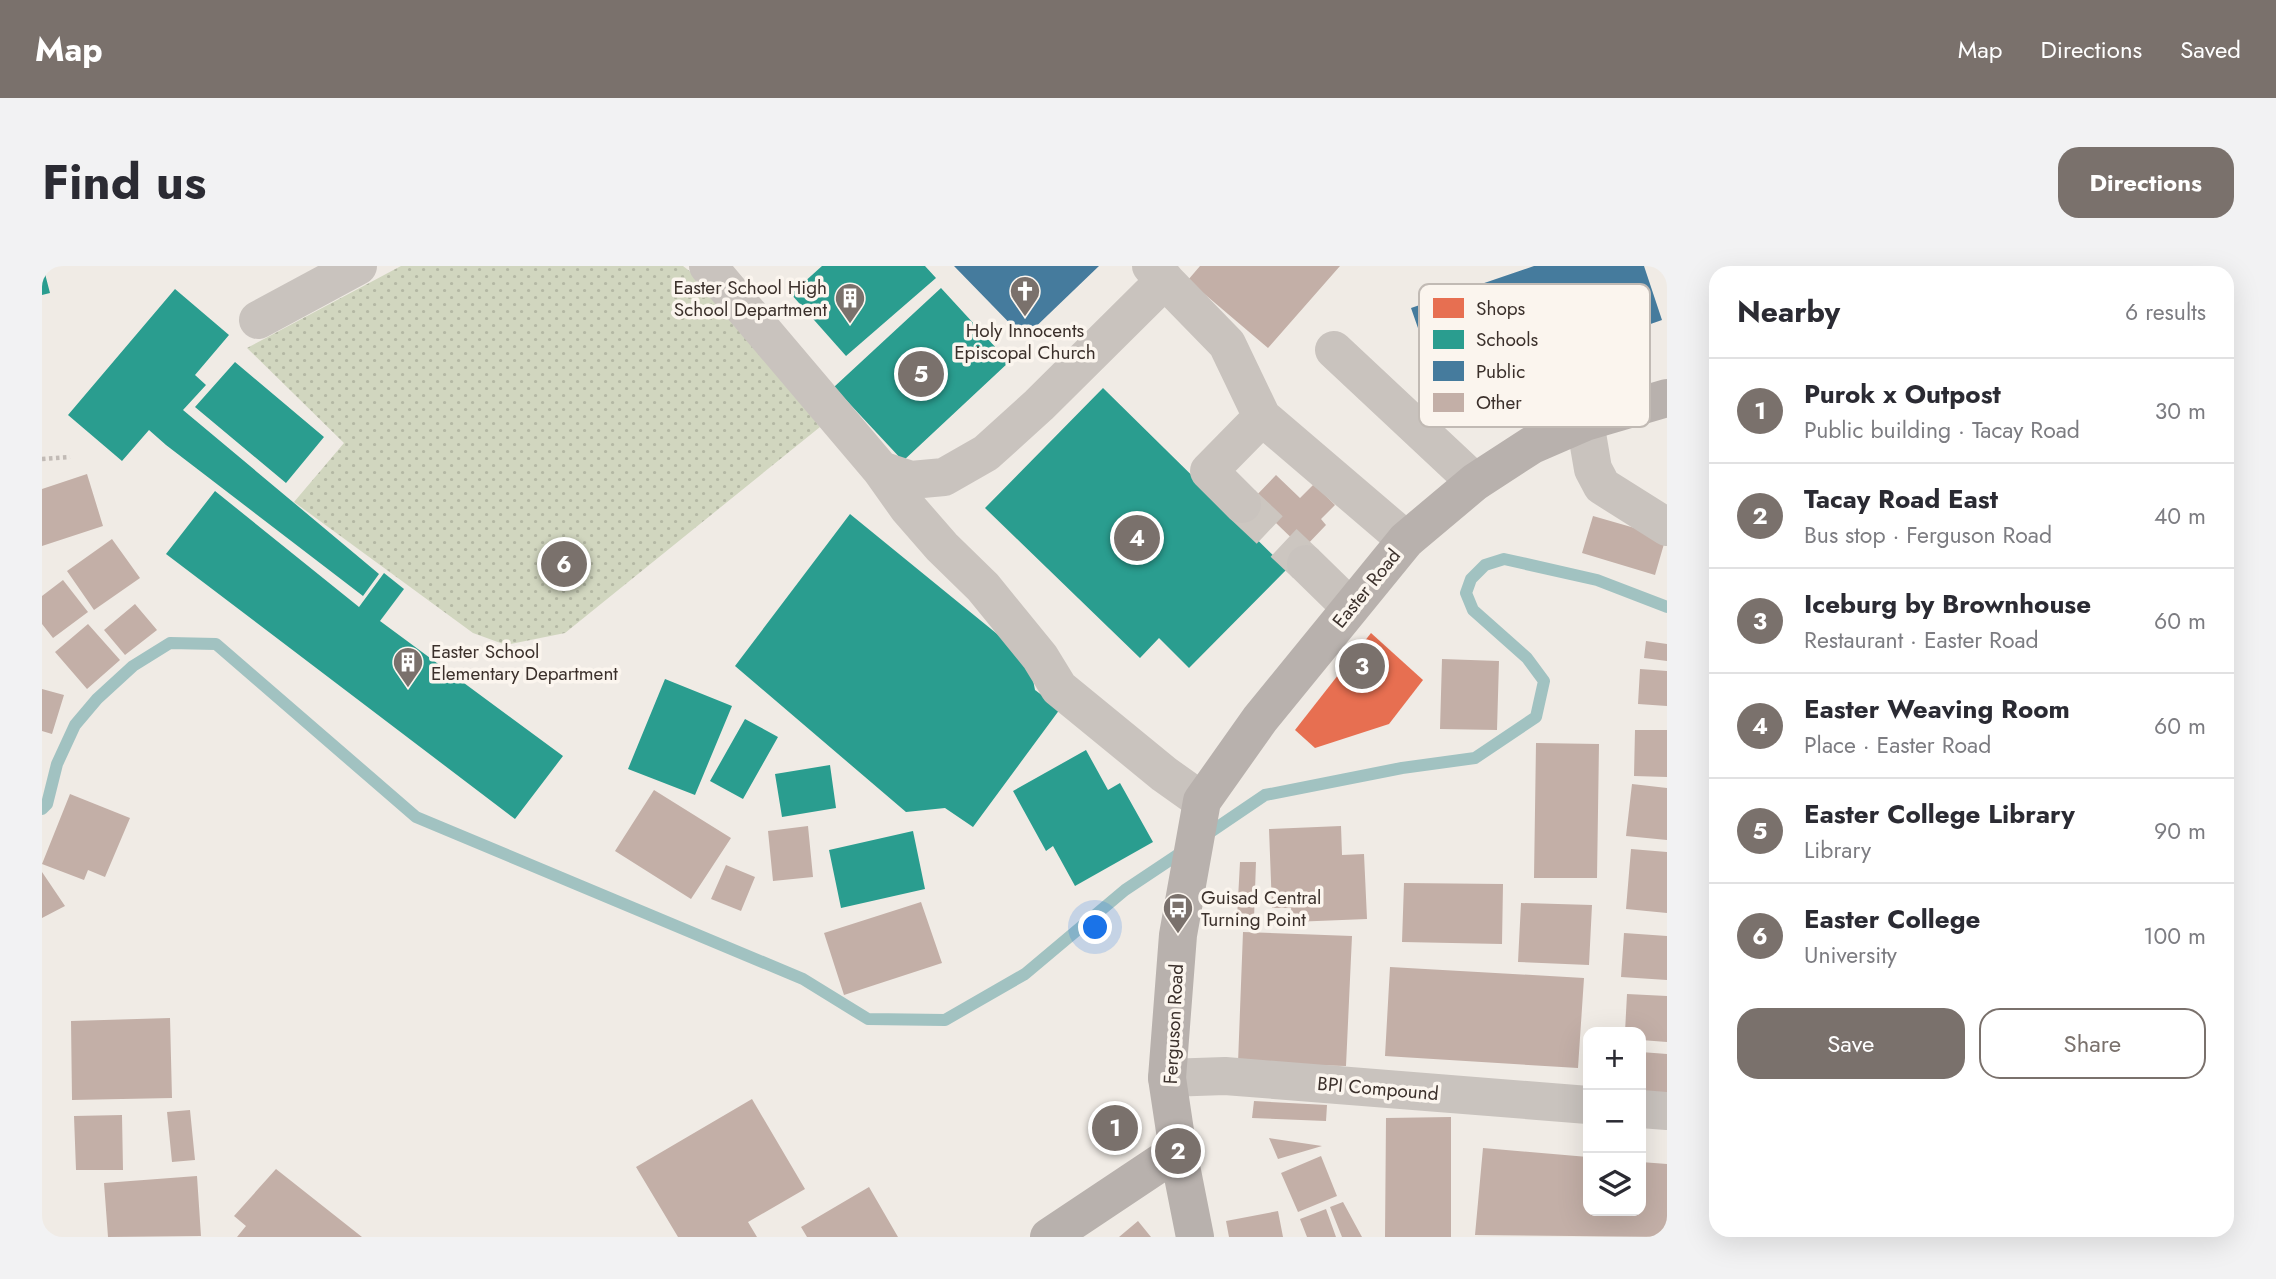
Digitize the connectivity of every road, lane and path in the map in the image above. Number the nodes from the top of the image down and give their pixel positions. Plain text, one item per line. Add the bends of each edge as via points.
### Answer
1 (358, 266) edge
2 (708, 266) edge
3 (1156, 271) edge
4 (258, 320) dead end
5 (1334, 349) dead end
6 (1667, 398) edge
7 (1650, 403) edge
8 (1262, 417) junction
9 (1574, 427) edge
10 (1587, 427) edge
11 (70, 457) dead end
12 (42, 459) edge
13 (881, 470) junction
14 (1475, 482) junction
15 (1242, 503) tunnel mouth
16 (1667, 527) edge
17 (1406, 540) junction
18 (1306, 564) tunnel mouth
19 (1350, 607) junction
20 (1200, 812) junction
21 (1180, 919) joint
22 (1167, 1078) junction
23 (1583, 1105) edge
24 (1646, 1109) edge
25 (1667, 1111) edge
26 (1178, 1151) junction
27 (1049, 1237) edge
28 (1195, 1237) edge

1 - 4 lane
2 - 13 lane
3 - 8 lane via 1227,344
3 - 13 lane via 1039,405 986,453 944,477 911,480
5 - 14 lane
6 - 7 main road, Easter Road
8 - 15 lane via 1209,471
8 - 17 lane
9 - 14 main road, Easter Road via 1532,445
10 - 16 lane via 1593,469 1602,486
11 - 12 path
13 - 20 lane via 916,518 1040,657 1059,688 1164,774
14 - 17 main road, Easter Road
17 - 19 main road, Easter Road
18 - 19 lane
19 - 20 main road, Easter Road via 1260,719
20 - 21 main road, Easter Road
21 - 22 main road, Ferguson Road
22 - 23 lane, BPI Compound via 1225,1076
22 - 26 main road, Ferguson Road
24 - 25 lane
26 - 27 main road
26 - 28 main road, Ferguson Road

